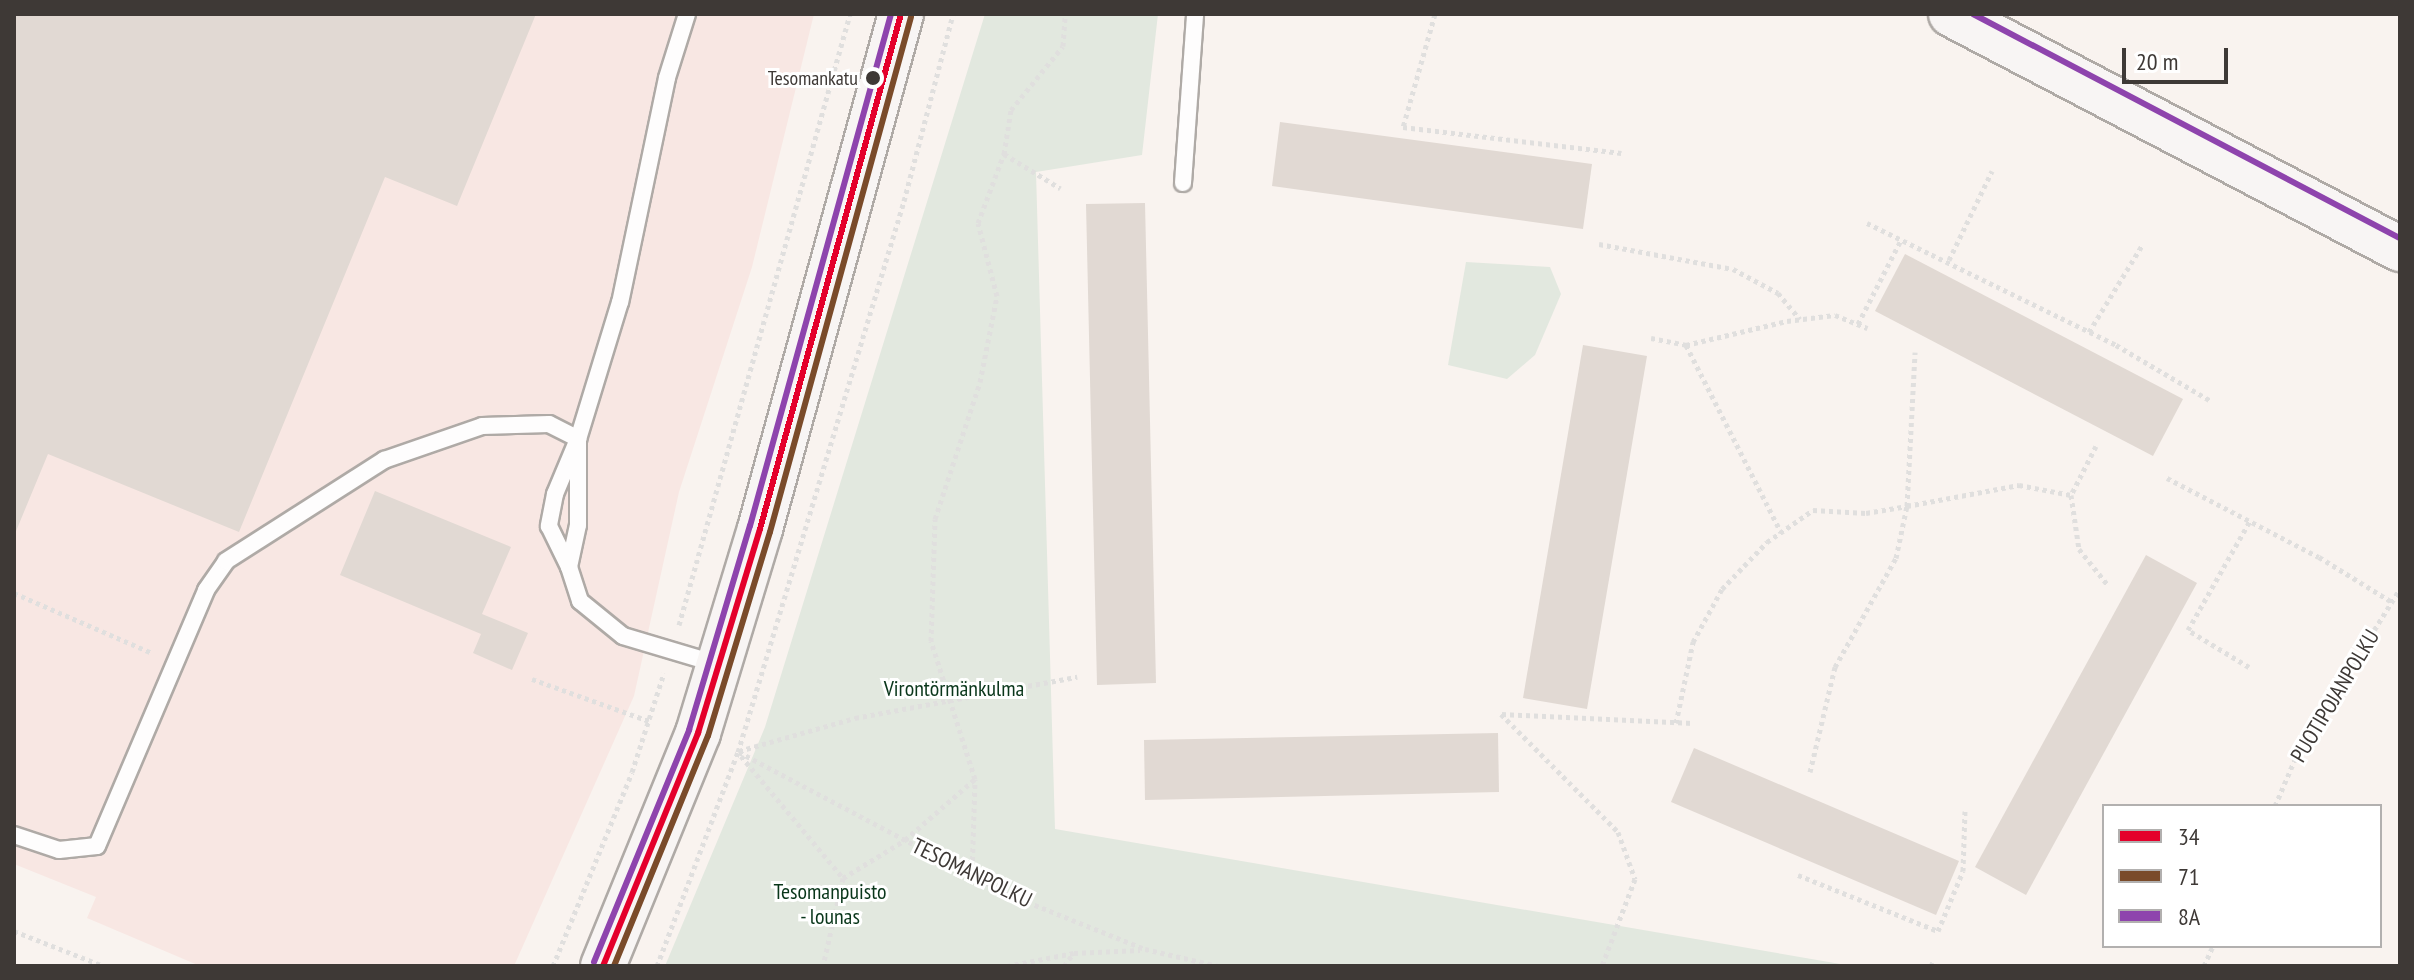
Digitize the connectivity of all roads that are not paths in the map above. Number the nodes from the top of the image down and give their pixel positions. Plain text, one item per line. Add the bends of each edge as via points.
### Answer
1 (687, 14) edge
2 (901, 14) edge
3 (1195, 14) edge
4 (1951, 14) edge
5 (1183, 183) dead end
6 (2398, 243) edge
7 (578, 439) junction
8 (569, 567) junction
9 (718, 665) junction
10 (14, 835) edge
11 (603, 966) edge

1 - 7 lane via 667,78 620,302
2 - 9 main road
3 - 5 lane
4 - 6 main road
7 - 8 lane via 578,525
7 - 8 lane via 555,494 549,526
7 - 10 lane via 549,424 482,426 384,460 226,561 206,590 97,846 59,850
8 - 9 lane via 580,601 623,636
9 - 11 main road via 698,733

